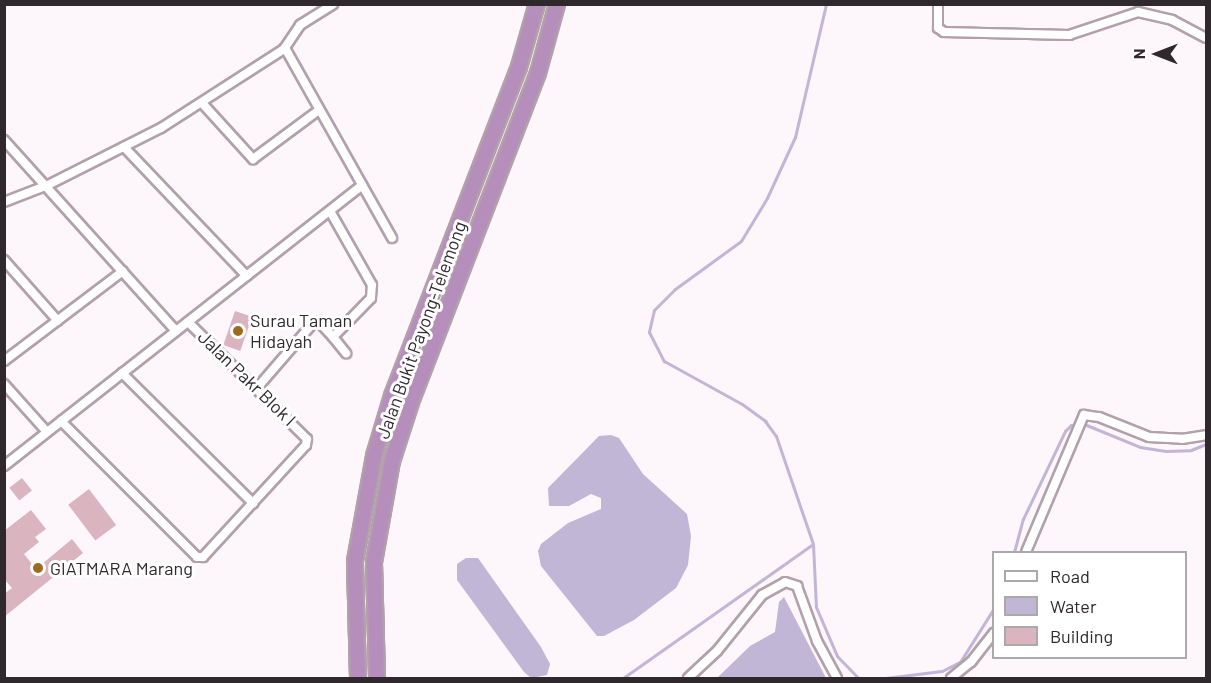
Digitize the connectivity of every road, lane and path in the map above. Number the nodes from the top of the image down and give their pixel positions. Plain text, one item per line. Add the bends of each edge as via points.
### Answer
1 (333, 4) edge
2 (537, 4) edge
3 (558, 4) edge
4 (938, 4) edge
5 (1206, 38) edge
6 (285, 48) junction
7 (202, 103) junction
8 (319, 110) junction
9 (4, 141) edge
10 (124, 147) junction
11 (48, 185) junction
12 (362, 186) junction
13 (4, 202) edge
14 (330, 211) junction
15 (392, 238) dead end
16 (4, 260) edge
17 (123, 271) junction
18 (247, 276) junction
19 (58, 321) junction
20 (188, 322) junction
21 (177, 331) junction
22 (333, 337) junction
23 (346, 353) dead end
24 (4, 362) edge
25 (122, 373) junction
26 (4, 384) edge
27 (257, 388) junction
28 (61, 421) junction
29 (47, 432) junction
30 (1206, 435) edge
31 (4, 466) edge
32 (253, 503) junction
33 (1026, 551) edge
34 (992, 634) edge
35 (358, 678) edge
36 (377, 678) edge
37 (688, 678) edge
38 (837, 678) edge
39 (951, 678) edge

1 - 6 street via 300,25
2 - 35 highway, Jalan Bukit Payong-Telemong via 519,67 392,396 374,456 355,561
3 - 36 highway, Jalan Bukit Payong-Telemong via 538,73 392,461 374,562
4 - 5 street via 939,28 944,32 1069,35 1138,12 1172,20
6 - 7 street
6 - 8 street
7 - 8 street via 253,159
7 - 10 street
8 - 12 street
9 - 11 street
10 - 11 street
10 - 18 street
11 - 13 street
11 - 17 street
12 - 14 street
12 - 15 street
14 - 18 street
14 - 22 street via 372,291 367,304
16 - 19 street
17 - 19 street
17 - 21 street
18 - 20 street
19 - 24 street
20 - 21 street
20 - 27 street, Jalan Pakr Blok I
21 - 25 street
22 - 23 street
22 - 27 street via 320,322 314,322
25 - 28 street
25 - 32 street
26 - 29 street
27 - 32 street, Jalan Pakr Blok I via 305,434 306,445
28 - 29 street
28 - 32 street via 197,557 203,557
29 - 31 street
30 - 33 street via 1182,439 1149,437 1099,417 1083,416
34 - 39 street via 971,662
37 - 38 street via 717,651 762,595 785,582 797,586 817,640

